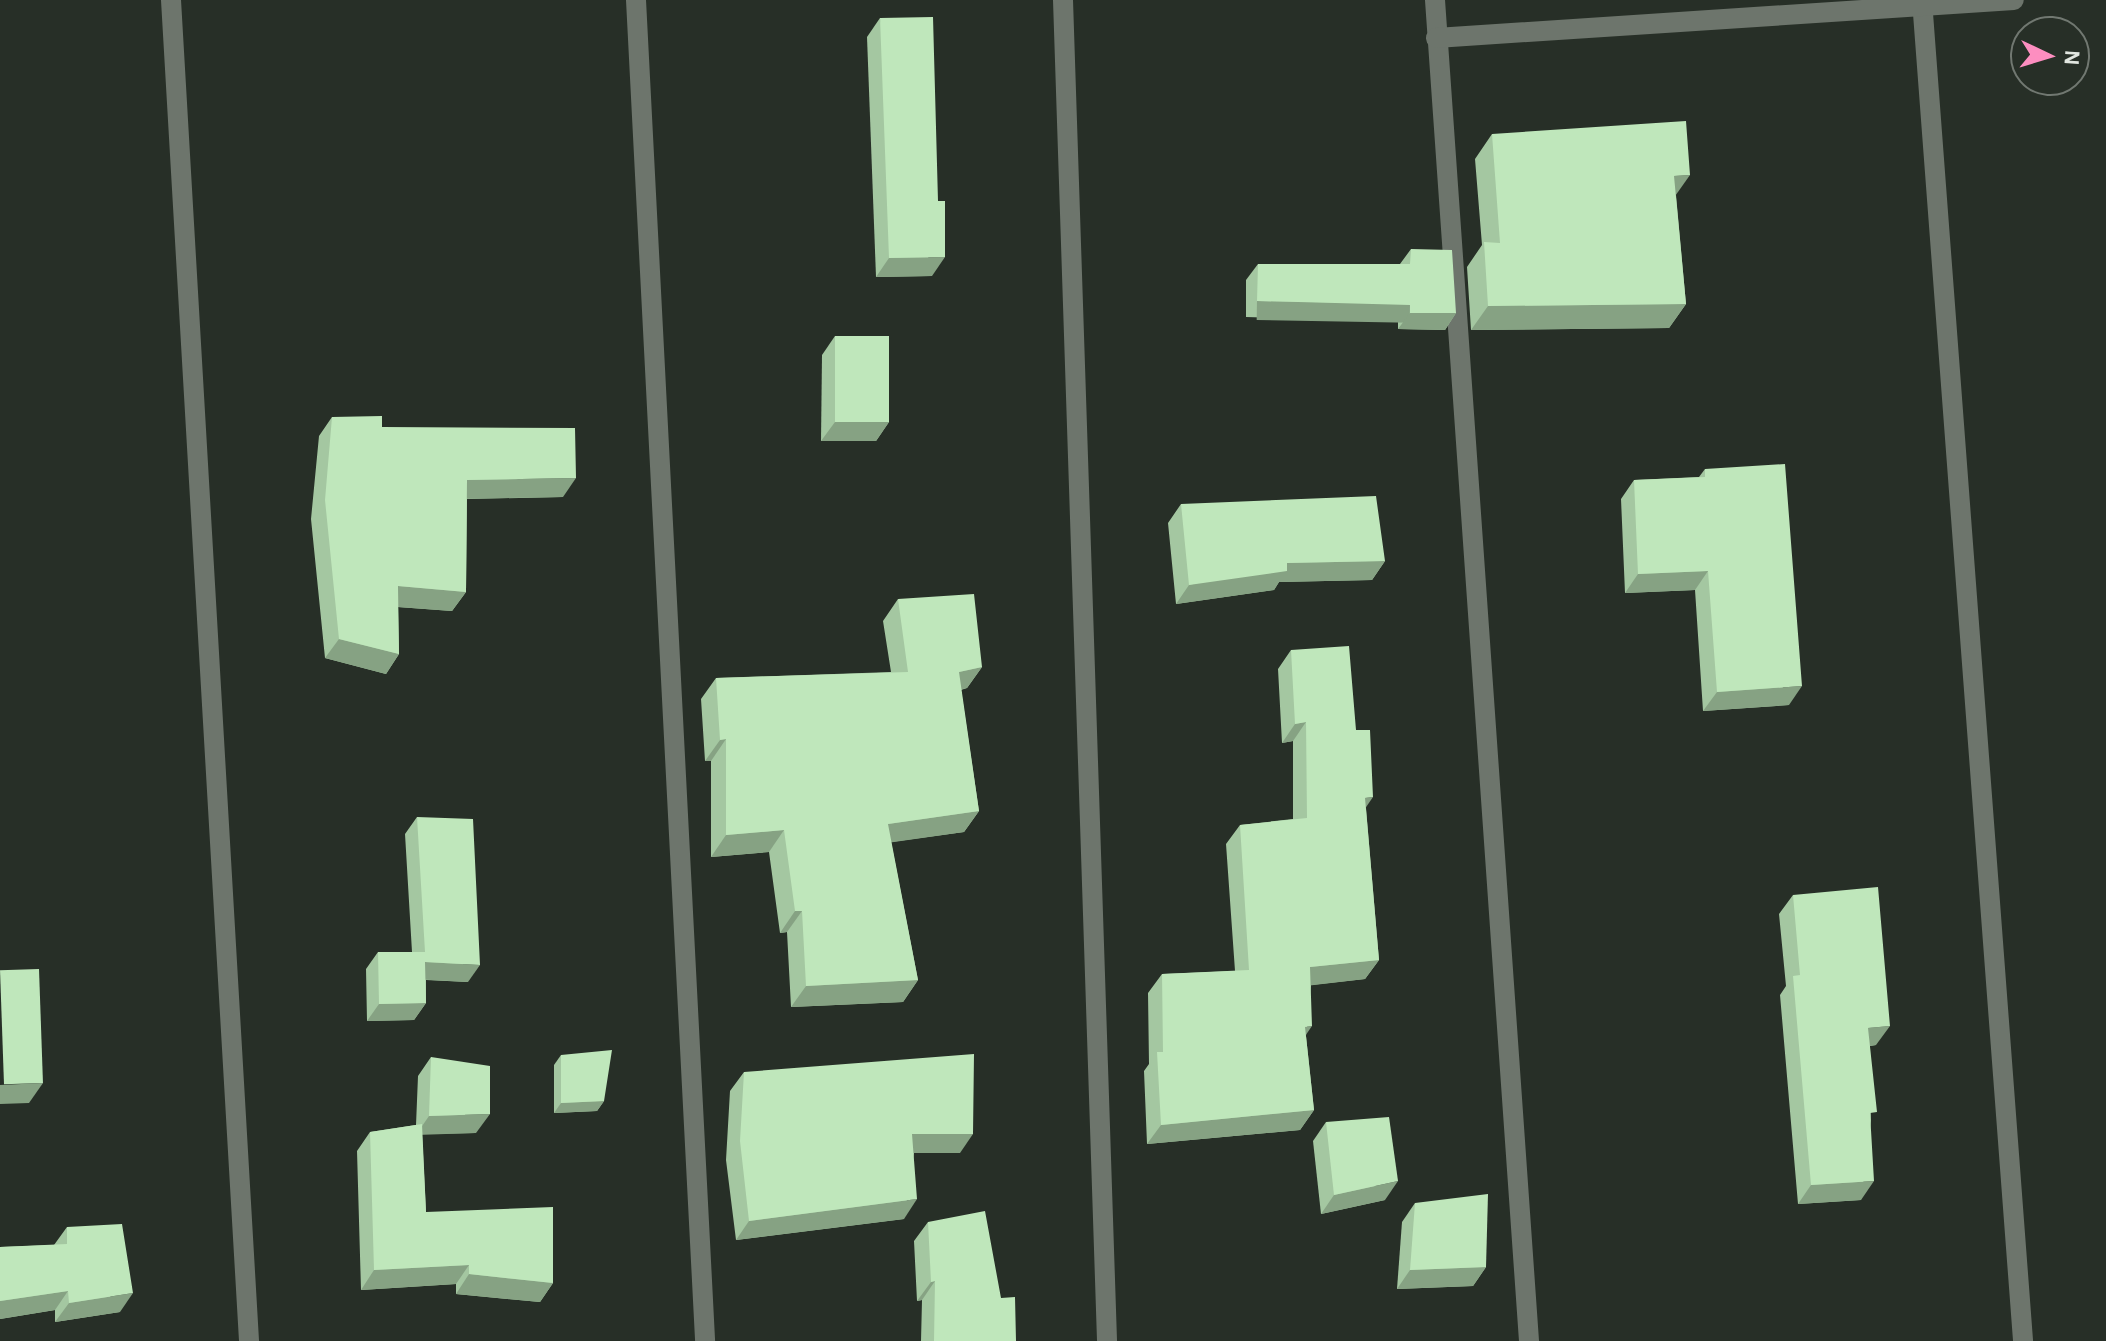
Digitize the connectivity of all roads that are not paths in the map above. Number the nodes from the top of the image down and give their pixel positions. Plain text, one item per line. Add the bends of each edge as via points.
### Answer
1 (171, 0) edge
2 (636, 0) edge
3 (1063, 0) edge
4 (1435, 0) edge
5 (2014, 0) edge
6 (1922, 4) edge
7 (1436, 38) junction
8 (249, 1341) edge
9 (705, 1341) edge
10 (1107, 1341) edge
11 (1529, 1341) edge
12 (2023, 1341) edge

1 - 8 street
2 - 9 street
3 - 10 street
4 - 7 street
5 - 6 street
6 - 7 street
6 - 12 street
7 - 11 street

